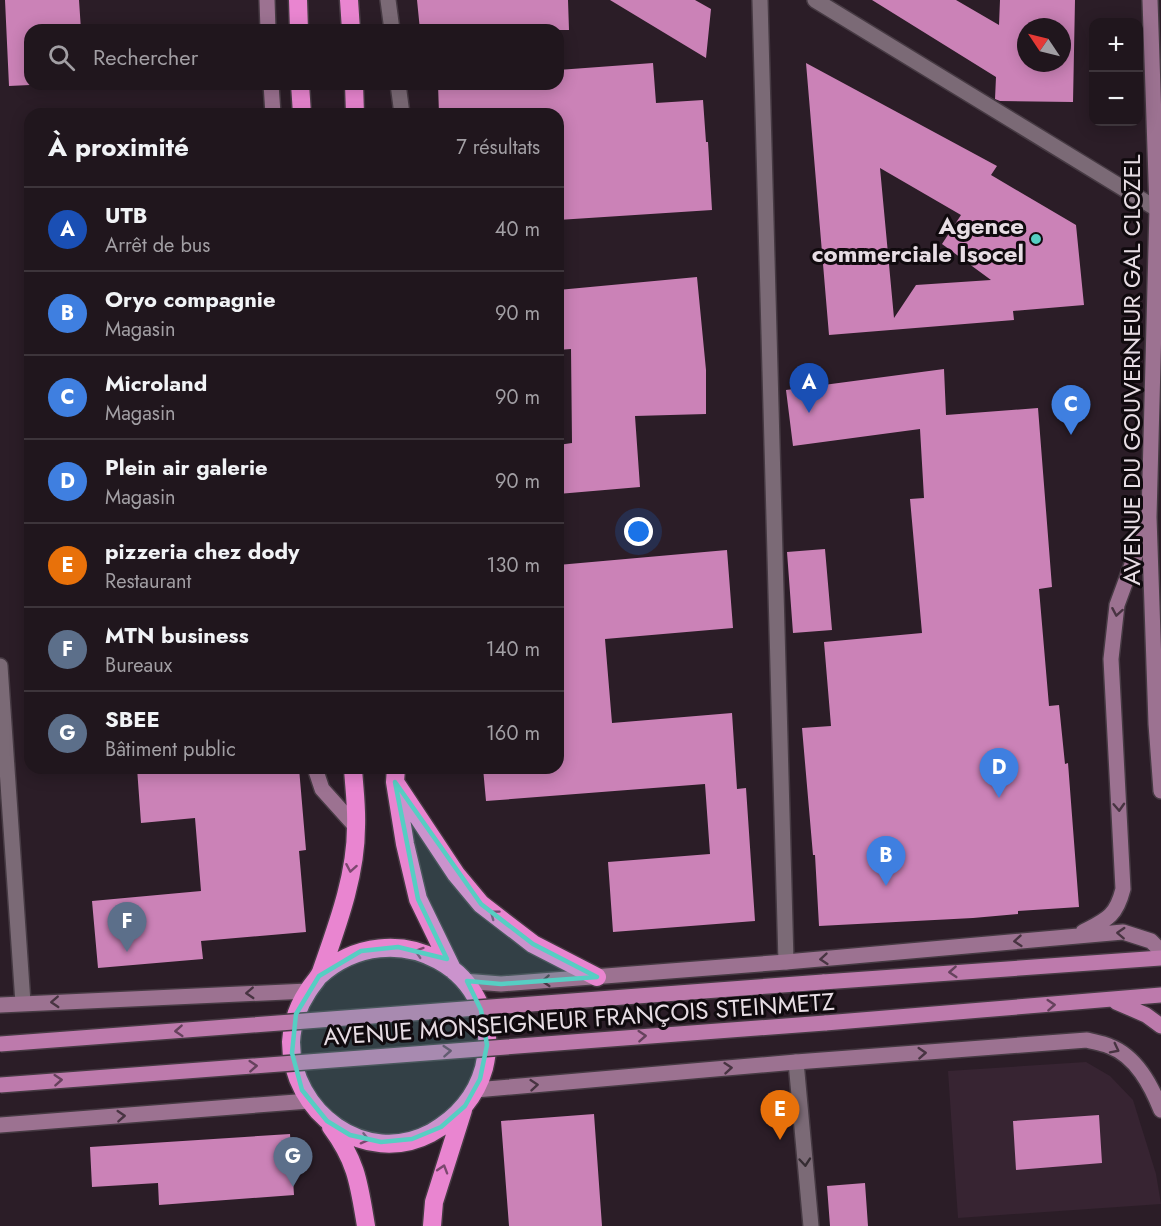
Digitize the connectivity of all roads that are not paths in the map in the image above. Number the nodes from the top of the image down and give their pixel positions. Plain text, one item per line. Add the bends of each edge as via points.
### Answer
1 (267, 0) edge
2 (298, 0) edge
3 (349, 0) edge
4 (388, 0) edge
5 (760, 0) edge
6 (815, 0) edge
7 (1150, 0) edge
8 (268, 24) edge
9 (298, 24) edge
10 (351, 24) edge
11 (391, 24) edge
12 (271, 90) edge
13 (300, 90) edge
14 (354, 90) edge
15 (399, 90) edge
16 (273, 108) edge
17 (302, 108) edge
18 (355, 108) edge
19 (401, 108) edge
20 (1159, 213) edge
21 (1149, 517) junction
22 (1154, 633) junction
23 (0, 666) edge
24 (1161, 668) edge
25 (317, 774) edge
26 (353, 774) edge
27 (395, 775) edge
28 (1161, 791) edge
29 (357, 828) junction
30 (1077, 936) junction
31 (1161, 951) edge
32 (1161, 958) edge
33 (786, 962) junction
34 (320, 976) junction
35 (458, 976) junction
36 (597, 977) junction
37 (308, 991) junction
38 (1161, 995) edge
39 (1113, 1000) junction
40 (23, 1004) junction
41 (0, 1005) edge
42 (1161, 1026) edge
43 (0, 1044) edge
44 (796, 1062) junction
45 (0, 1085) edge
46 (475, 1090) junction
47 (309, 1101) junction
48 (465, 1106) junction
49 (1161, 1110) edge
50 (327, 1121) junction
51 (0, 1125) edge
52 (366, 1226) edge
53 (432, 1226) edge
54 (811, 1226) edge

1 - 8 main road
2 - 9 highway
3 - 10 highway
4 - 11 street
5 - 33 street
6 - 20 street
7 - 20 main road, AVENUE DU GOUVERNEUR GAL CLOZEL
12 - 16 main road
13 - 17 highway
14 - 18 highway
15 - 19 street
20 - 21 main road, AVENUE DU GOUVERNEUR GAL CLOZEL
21 - 22 main road, AVENUE DU GOUVERNEUR GAL CLOZEL
21 -> 30 main road via 1118,605 1111,659 1123,890 1119,905 1108,919
22 - 24 main road, AVENUE DU GOUVERNEUR GAL CLOZEL
22 - 28 main road, AVENUE DU GOUVERNEUR GAL CLOZEL
23 - 40 street
25 - 29 main road via 322,789
26 - 29 highway
27 - 35 highway via 418,898
36 -> 27 highway via 533,944 481,904 456,874
29 -> 34 highway via 343,908
31 -> 30 main road, AVENUE MONSEIGNEUR FRANÇOIS STEINMETZ via 1151,941 1123,932
30 -> 33 main road, AVENUE MONSEIGNEUR FRANÇOIS STEINMETZ
32 -> 43 main road, AVENUE MONSEIGNEUR FRANÇOIS STEINMETZ, bridge
33 - 36 main road, AVENUE MONSEIGNEUR FRANÇOIS STEINMETZ
35 -> 34 highway via 433,957 398,947 350,955
34 - 37 highway
36 -> 35 main road, AVENUE MONSEIGNEUR FRANÇOIS STEINMETZ via 501,984
35 - 46 highway via 481,1010 486,1033 484,1068
37 -> 40 main road, AVENUE MONSEIGNEUR FRANÇOIS STEINMETZ
37 - 47 highway via 296,1014 291,1039 293,1065
38 - 39 main road, AVENUE MONSEIGNEUR FRANÇOIS STEINMETZ
39 - 42 main road
45 -> 39 main road, AVENUE MONSEIGNEUR FRANÇOIS STEINMETZ, bridge
40 - 41 main road, AVENUE MONSEIGNEUR FRANÇOIS STEINMETZ
46 -> 44 main road
44 -> 49 main road via 1086,1040 1110,1046 1127,1056 1148,1083
44 -> 54 street
46 - 48 highway
47 - 50 highway
51 -> 47 main road
50 -> 48 highway via 365,1140 396,1142 427,1134
53 -> 48 highway via 434,1202
50 - 52 highway via 354,1165

